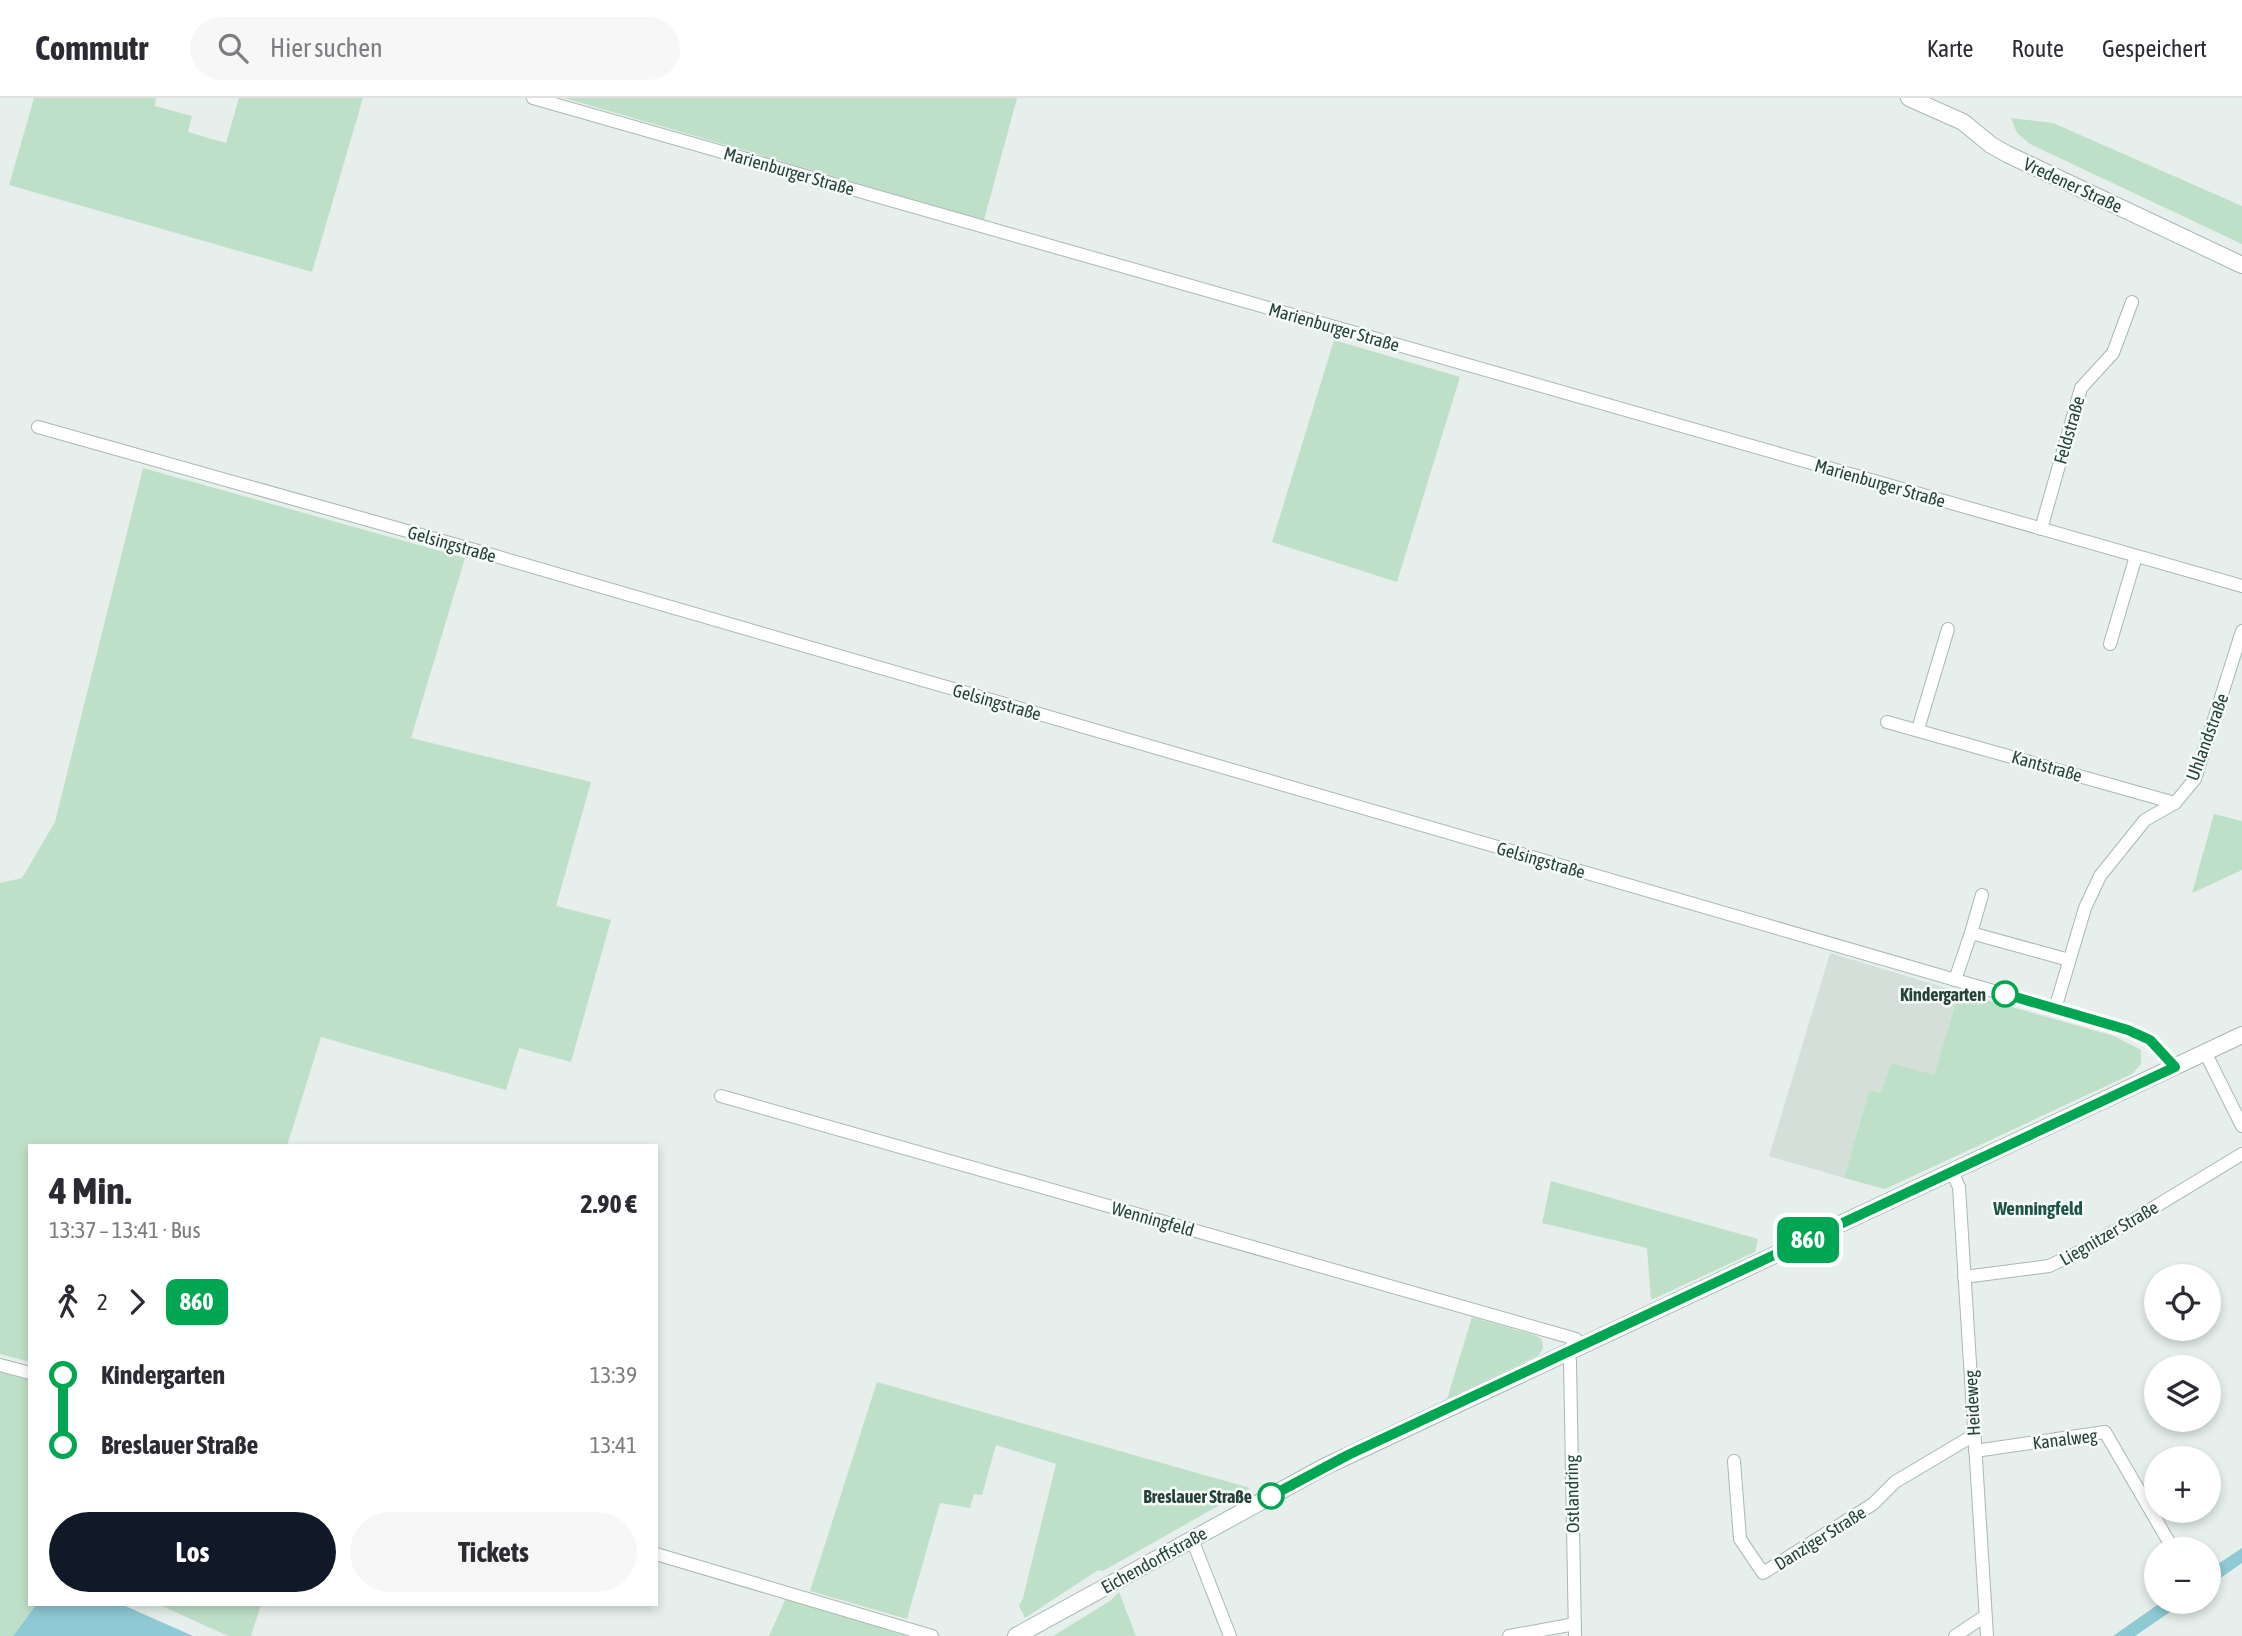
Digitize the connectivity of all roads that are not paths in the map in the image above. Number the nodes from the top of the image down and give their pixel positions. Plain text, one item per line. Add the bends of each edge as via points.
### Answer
1 (533, 98) edge
2 (1909, 98) edge
3 (2242, 265) edge
4 (2132, 302) dead end
5 (38, 427) dead end
6 (2040, 529) junction
7 (2136, 556) junction
8 (2242, 586) edge
9 (1948, 629) dead end
10 (2242, 631) edge
11 (2110, 644) dead end
12 (1887, 722) dead end
13 (1918, 729) junction
14 (2175, 803) junction
15 (1982, 895) dead end
16 (1970, 933) junction
17 (2069, 960) junction
18 (1955, 980) junction
19 (2055, 1009) junction
20 (2242, 1035) edge
21 (2205, 1052) junction
22 (2175, 1067) junction
23 (721, 1096) dead end
24 (2242, 1126) edge
25 (2242, 1154) edge
26 (1952, 1172) junction
27 (1964, 1277) junction
28 (1574, 1350) junction
29 (0, 1364) edge
30 (28, 1372) edge
31 (1974, 1435) junction
32 (1975, 1451) junction
33 (1734, 1461) dead end
34 (2166, 1537) edge
35 (1192, 1539) junction
36 (658, 1555) edge
37 (1985, 1616) junction
38 (1575, 1630) edge
39 (932, 1636) edge
40 (1016, 1636) edge
41 (1230, 1636) edge
42 (1509, 1636) edge
43 (1955, 1636) edge
44 (1987, 1636) edge

1 - 6 street, Marienburger Straße
2 - 3 street, Vredener Straße via 1963,122 2007,155
4 - 6 street, Feldstraße via 2113,354 2081,388
5 - 18 street, Gelsingstraße
6 - 7 street, Marienburger Straße
7 - 8 street, Marienburger Straße
7 - 11 street
9 - 13 street
10 - 14 street, Uhlandstraße via 2195,779
12 - 13 street, Kantstraße
13 - 14 street, Kantstraße
14 - 17 street, Uhlandstraße via 2144,820 2100,876
15 - 16 street
16 - 17 street
16 - 18 street
17 - 19 street, Uhlandstraße
18 - 19 street, Gelsingstraße
19 - 22 street, Gelsingstraße via 2150,1040
20 - 21 street, Eichendorffstraße
21 - 22 street, Eichendorffstraße
21 - 24 street
22 - 26 street, Eichendorffstraße
23 - 28 street, Wenningfeld via 1576,1339
25 - 27 street, Liegnitzer Straße via 2087,1248 2049,1266
26 - 27 street, Heideweg via 1959,1187
26 - 28 street, Eichendorffstraße
27 - 31 street, Heideweg
28 - 35 street, Eichendorffstraße via 1324,1467
28 - 38 street, Ostlandring via 1570,1361
29 - 30 street
31 - 32 street, Heideweg
31 - 33 street, Danziger Straße via 1895,1482 1873,1504 1763,1573 1740,1539
32 - 34 street, Kanalweg via 2105,1432
32 - 37 street, Heideweg
35 - 40 street, Eichendorffstraße
35 - 41 street
36 - 39 street
37 - 43 street
37 - 44 street, Heideweg
38 - 42 street

